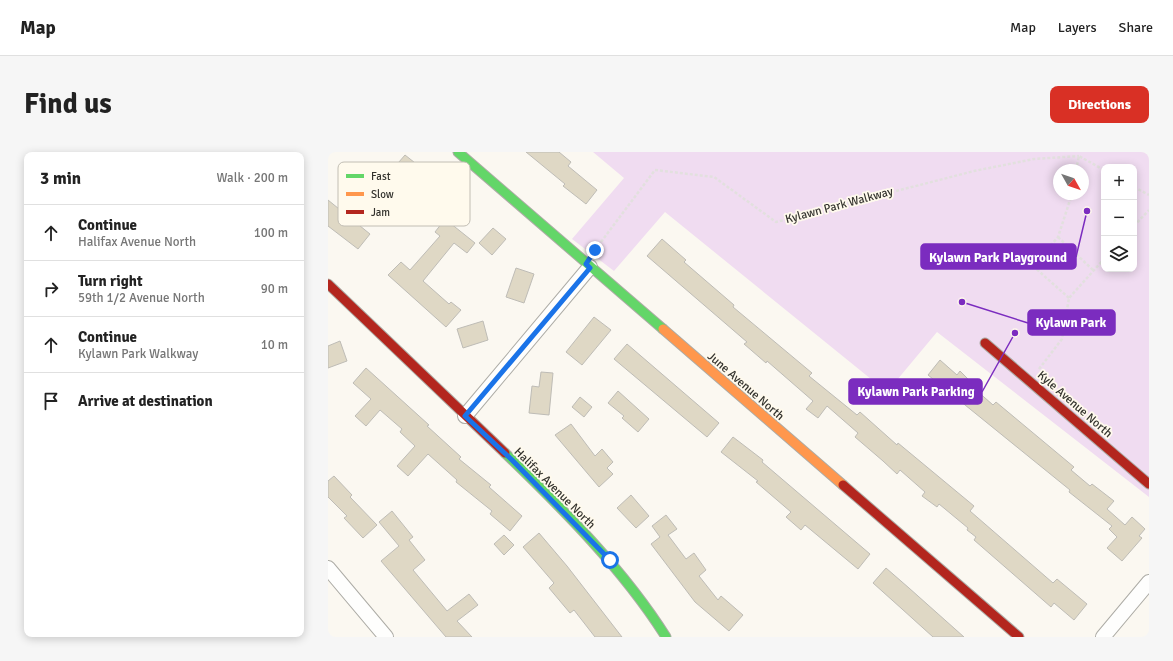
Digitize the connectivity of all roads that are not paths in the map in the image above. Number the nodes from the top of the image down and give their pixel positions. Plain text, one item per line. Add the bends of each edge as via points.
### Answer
1 (458, 152) edge
2 (469, 162) edge
3 (470, 163) edge
4 (588, 266) junction
5 (328, 284) edge
6 (984, 343) dead end
7 (465, 416) junction
8 (1149, 484) edge
9 (328, 568) edge
10 (1149, 582) edge
11 (386, 637) edge
12 (666, 637) edge
13 (1019, 637) edge
14 (1103, 637) edge

1 - 2 street, June Avenue North
3 - 4 street, June Avenue North
4 - 7 street
4 - 13 street, June Avenue North
5 - 7 street, Halifax Avenue North
6 - 8 street, Kyle Avenue North
7 - 12 street, Halifax Avenue North via 610,560 649,610
9 - 11 street
10 - 14 street

